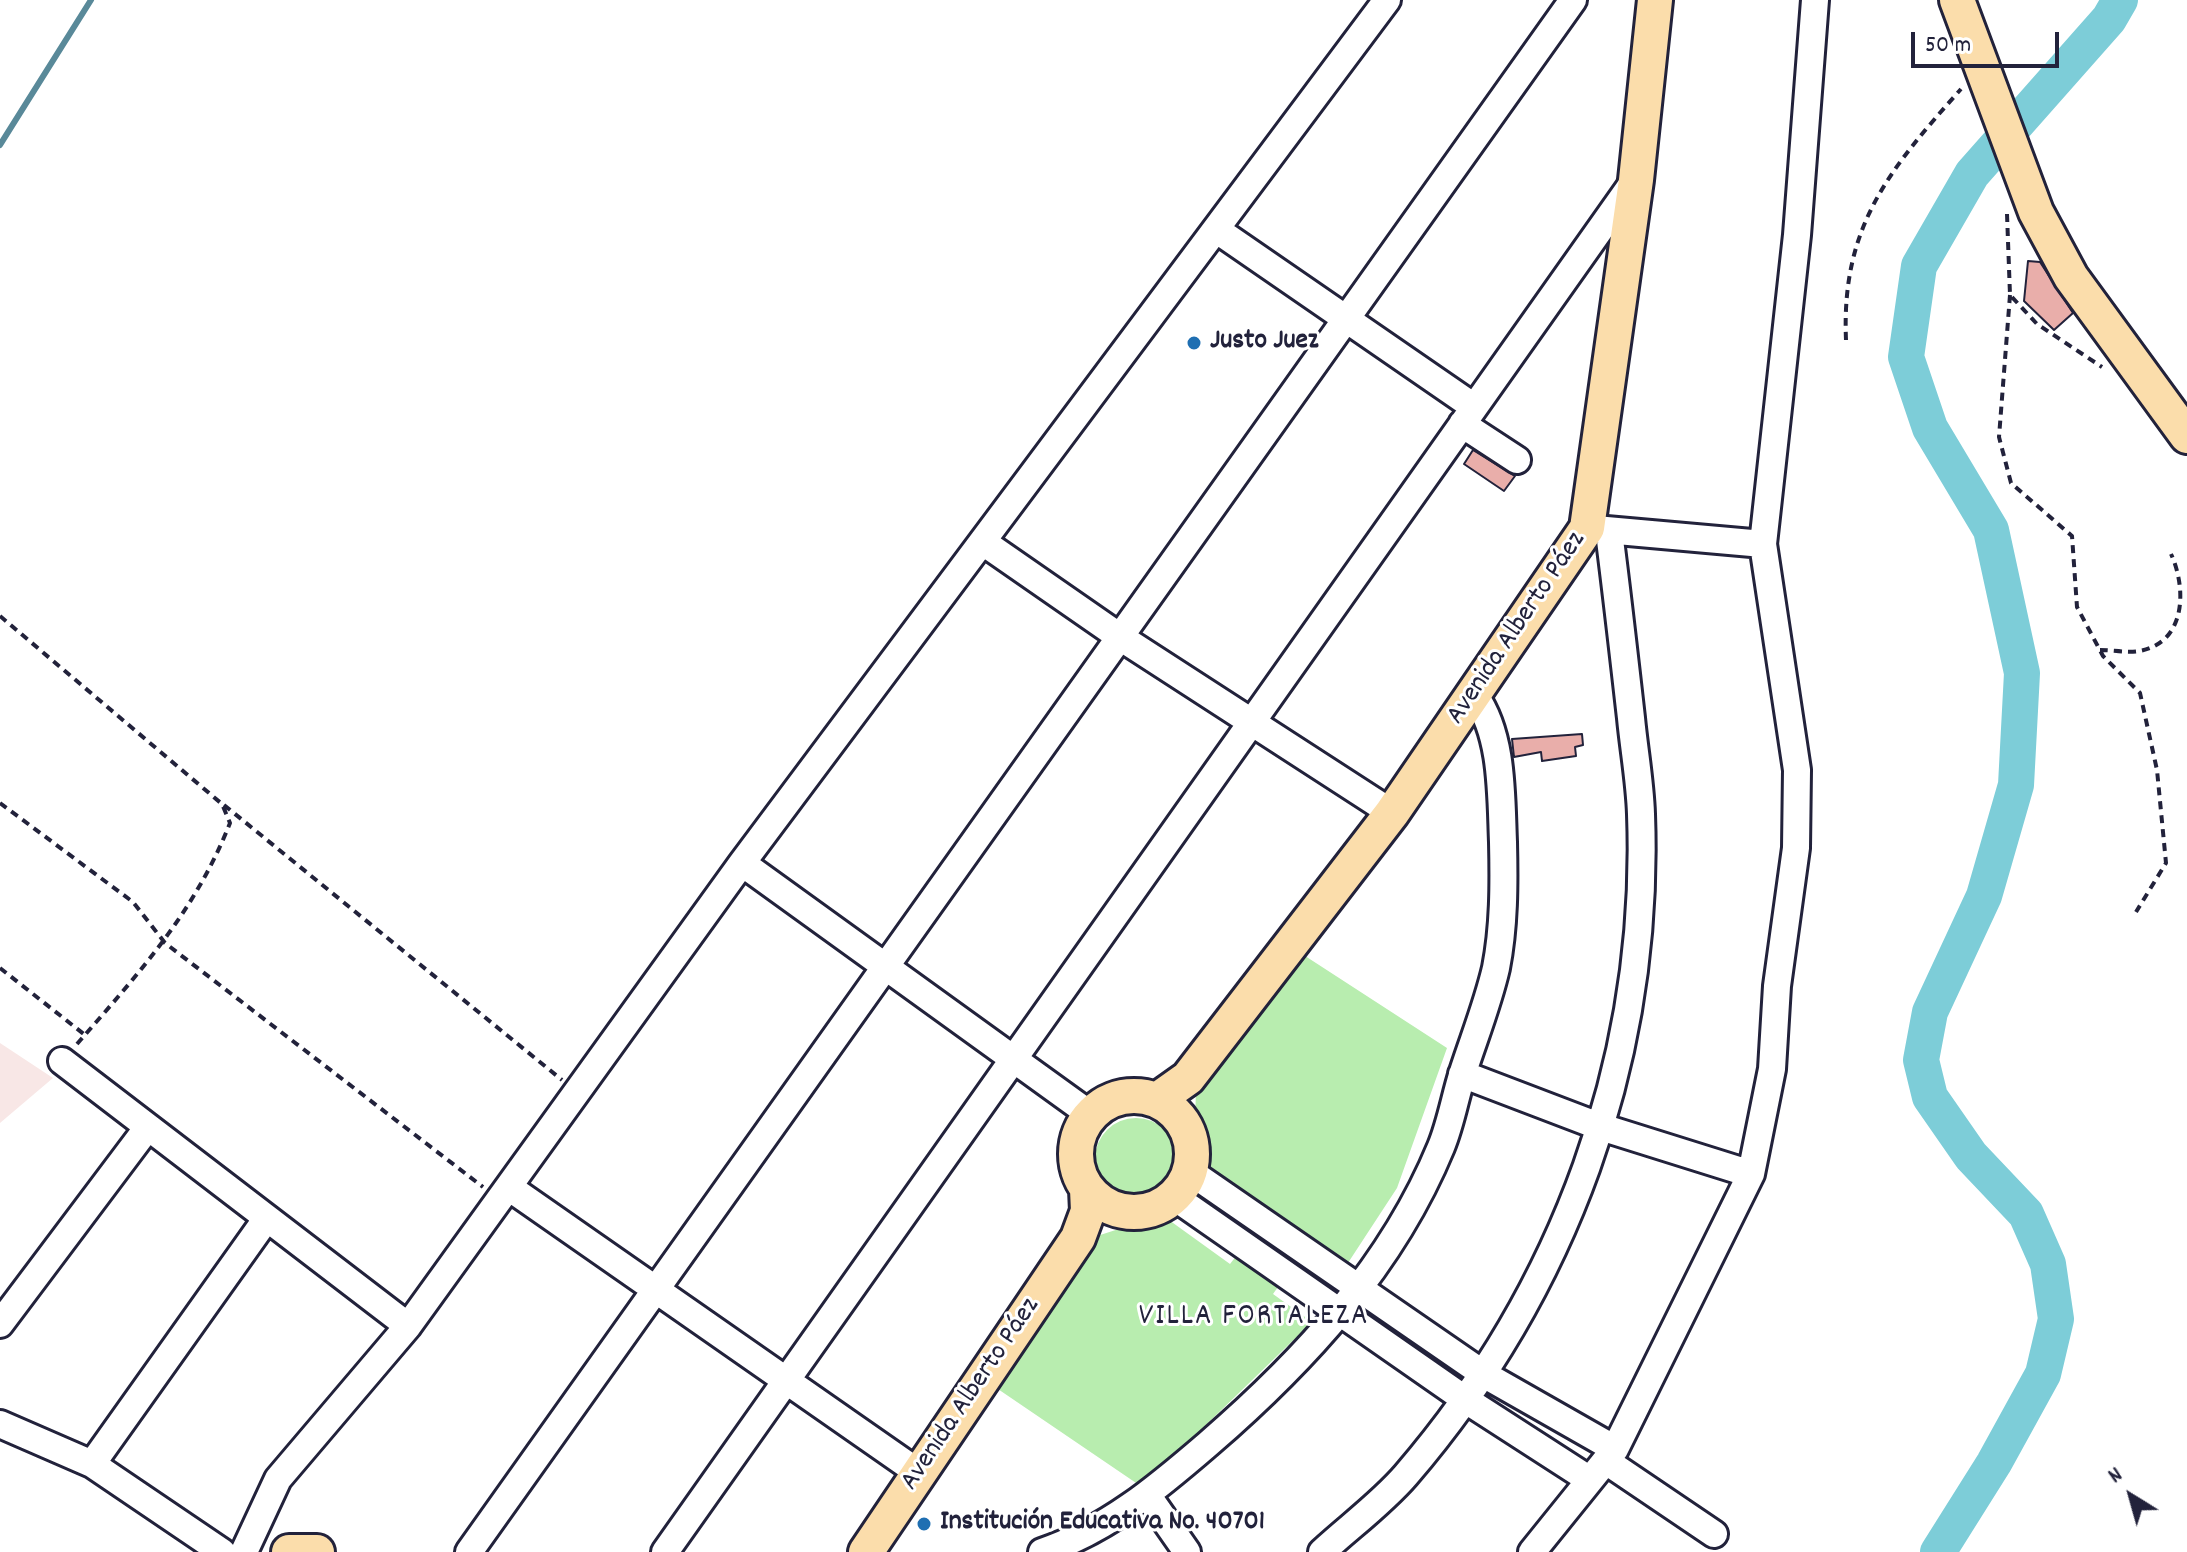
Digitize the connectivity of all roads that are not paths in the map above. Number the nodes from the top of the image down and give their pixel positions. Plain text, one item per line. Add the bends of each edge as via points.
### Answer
1 (1387, 0) edge
2 (1655, 0) edge
3 (1815, 0) edge
4 (1957, 0) edge
5 (1567, 2) edge
6 (1636, 180) junction
7 (1217, 230) junction
8 (1347, 318) junction
9 (1468, 415) junction
10 (2187, 436) edge
11 (1517, 460) dead end
12 (1598, 530) junction
13 (983, 542) junction
14 (1763, 544) junction
15 (1120, 637) junction
16 (1475, 696) junction
17 (1252, 720) junction
18 (1392, 813) junction
19 (742, 863) junction
20 (886, 966) junction
21 (1016, 1059) junction
22 (62, 1061) road end
23 (1462, 1074) junction
24 (1168, 1109) junction
25 (1091, 1115) junction
26 (148, 1127) junction
27 (1601, 1127) junction
28 (1751, 1174) junction
29 (1181, 1184) junction
30 (1087, 1189) junction
31 (505, 1194) junction
32 (1123, 1211) junction
33 (267, 1218) junction
34 (1078, 1238) junction
35 (656, 1288) junction
36 (1357, 1288) junction
37 (1340, 1313) junction
38 (0, 1324) edge
39 (408, 1326) junction
40 (1485, 1375) junction
41 (788, 1381) junction
42 (1466, 1400) junction
43 (0, 1424) edge
44 (1604, 1463) junction
45 (92, 1464) junction
46 (919, 1473) junction
47 (1148, 1496) junction
48 (1714, 1534) dead end
49 (222, 1552) edge
50 (244, 1552) edge
51 (289, 1552) edge
52 (317, 1552) edge
53 (469, 1552) edge
54 (665, 1552) edge
55 (866, 1552) edge
56 (1042, 1552) edge
57 (1187, 1552) edge
58 (1322, 1552) edge
59 (1532, 1552) edge

1 - 7 street
2 - 6 main road, Avenida Alberto Páez
3 - 14 street via 1797,235
4 - 10 main road via 2036,212 2071,277
5 - 8 street
6 - 9 street
6 - 12 main road, Avenida Alberto Páez
7 - 8 street
7 - 13 street
8 - 9 street
8 - 15 street
9 - 11 street
9 - 17 street
12 - 14 street
12 - 16 main road, Avenida Alberto Páez
12 - 27 street via 1641,812 1640,914 1629,1013
13 - 15 street
13 - 19 street
14 - 28 street via 1797,770 1796,848 1772,1069
15 - 17 street
15 - 20 street
16 - 18 main road, Avenida Alberto Páez
16 - 23 street via 1488,715 1495,745 1505,892 1496,968
17 - 18 street
17 - 21 street
18 - 24 main road, Avenida Alberto Páez
19 - 20 street
19 - 31 street
20 - 21 street
20 - 35 street
21 - 25 street
21 - 41 street
22 - 26 street
23 - 27 street
23 - 36 street via 1441,1146 1396,1237
24 - 25 main road via 1140,1096 1122,1097
24 - 29 main road via 1190,1143
25 - 30 main road via 1076,1151
26 - 33 street
26 - 38 street
27 - 28 street
27 - 40 street via 1543,1271
28 - 44 street
29 - 32 main road via 1149,1209
29 - 36 street
29 - 37 street
30 - 32 main road
30 - 34 main road, Avenida Alberto Páez via 1088,1211
31 - 35 street
31 - 39 street
32 - 34 main road, Avenida Alberto Páez
33 - 39 street
33 - 45 street
34 - 46 main road, Avenida Alberto Páez
35 - 41 street
35 - 53 street
36 - 37 street
36 - 40 street
37 - 42 street
37 - 47 street via 1309,1352
39 - 50 street via 278,1479
40 - 42 street
40 - 44 street
41 - 46 street
41 - 54 street
42 - 44 street
42 - 58 street via 1404,1477
43 - 45 street
44 - 48 street
44 - 59 street
45 - 49 street
46 - 55 main road, Avenida Alberto Páez
47 - 56 street via 1103,1526
47 - 57 street
51 - 52 main road

